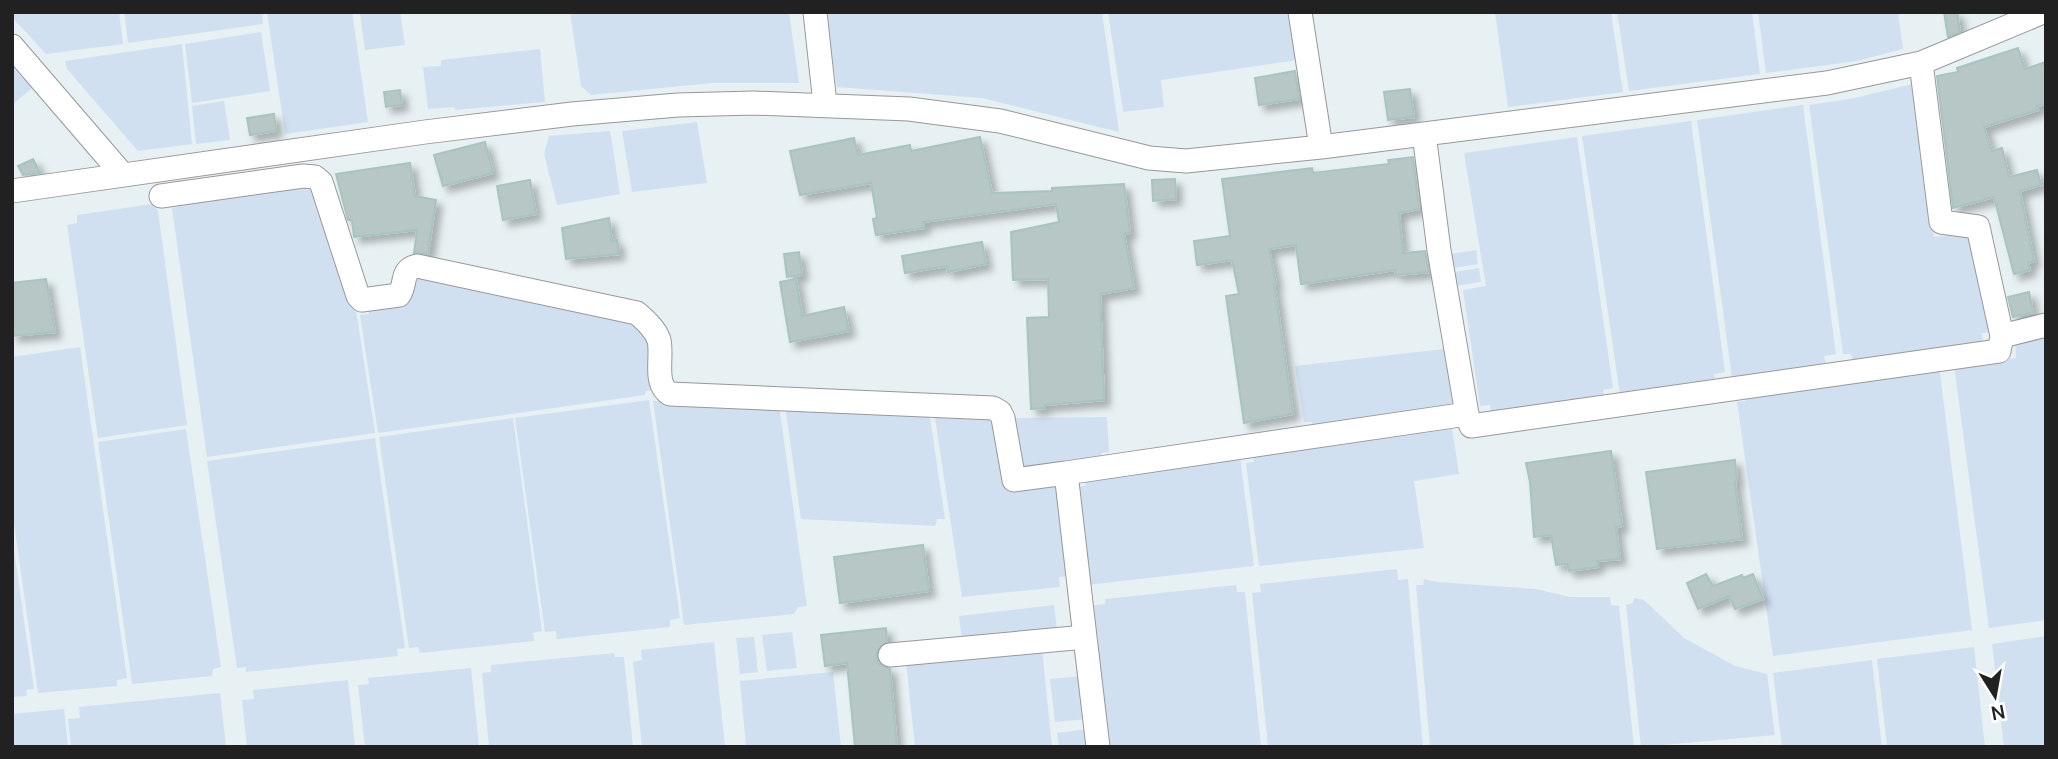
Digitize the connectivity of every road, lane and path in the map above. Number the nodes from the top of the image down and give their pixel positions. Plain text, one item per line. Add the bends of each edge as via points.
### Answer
1 (815, 12) edge
2 (1300, 12) edge
3 (2043, 12) edge
4 (12, 46) edge
5 (1921, 63) junction
6 (825, 104) junction
7 (1424, 134) junction
8 (1321, 147) junction
9 (123, 175) junction
10 (12, 191) edge
11 (161, 196) dead end
12 (2046, 325) edge
13 (2002, 336) junction
14 (1467, 414) junction
15 (1066, 473) junction
16 (1085, 637) junction
17 (890, 655) dead end
18 (1098, 747) edge

1 - 6 street
2 - 8 street
3 - 5 street
4 - 9 street
5 - 7 street via 1827,83
5 - 13 street via 1941,222 1978,228
6 - 8 street via 1000,121 1149,158 1186,161
6 - 9 street via 703,104 572,114
7 - 8 street
7 - 14 street
9 - 10 street
11 - 15 street via 315,177 321,182 362,300 399,295 405,272 417,265 638,313 658,337 661,384 670,394 993,408 1003,418 1014,480
12 - 13 street
13 - 14 street via 1998,351 1471,426
14 - 15 street
15 - 16 street
16 - 17 street
16 - 18 street

